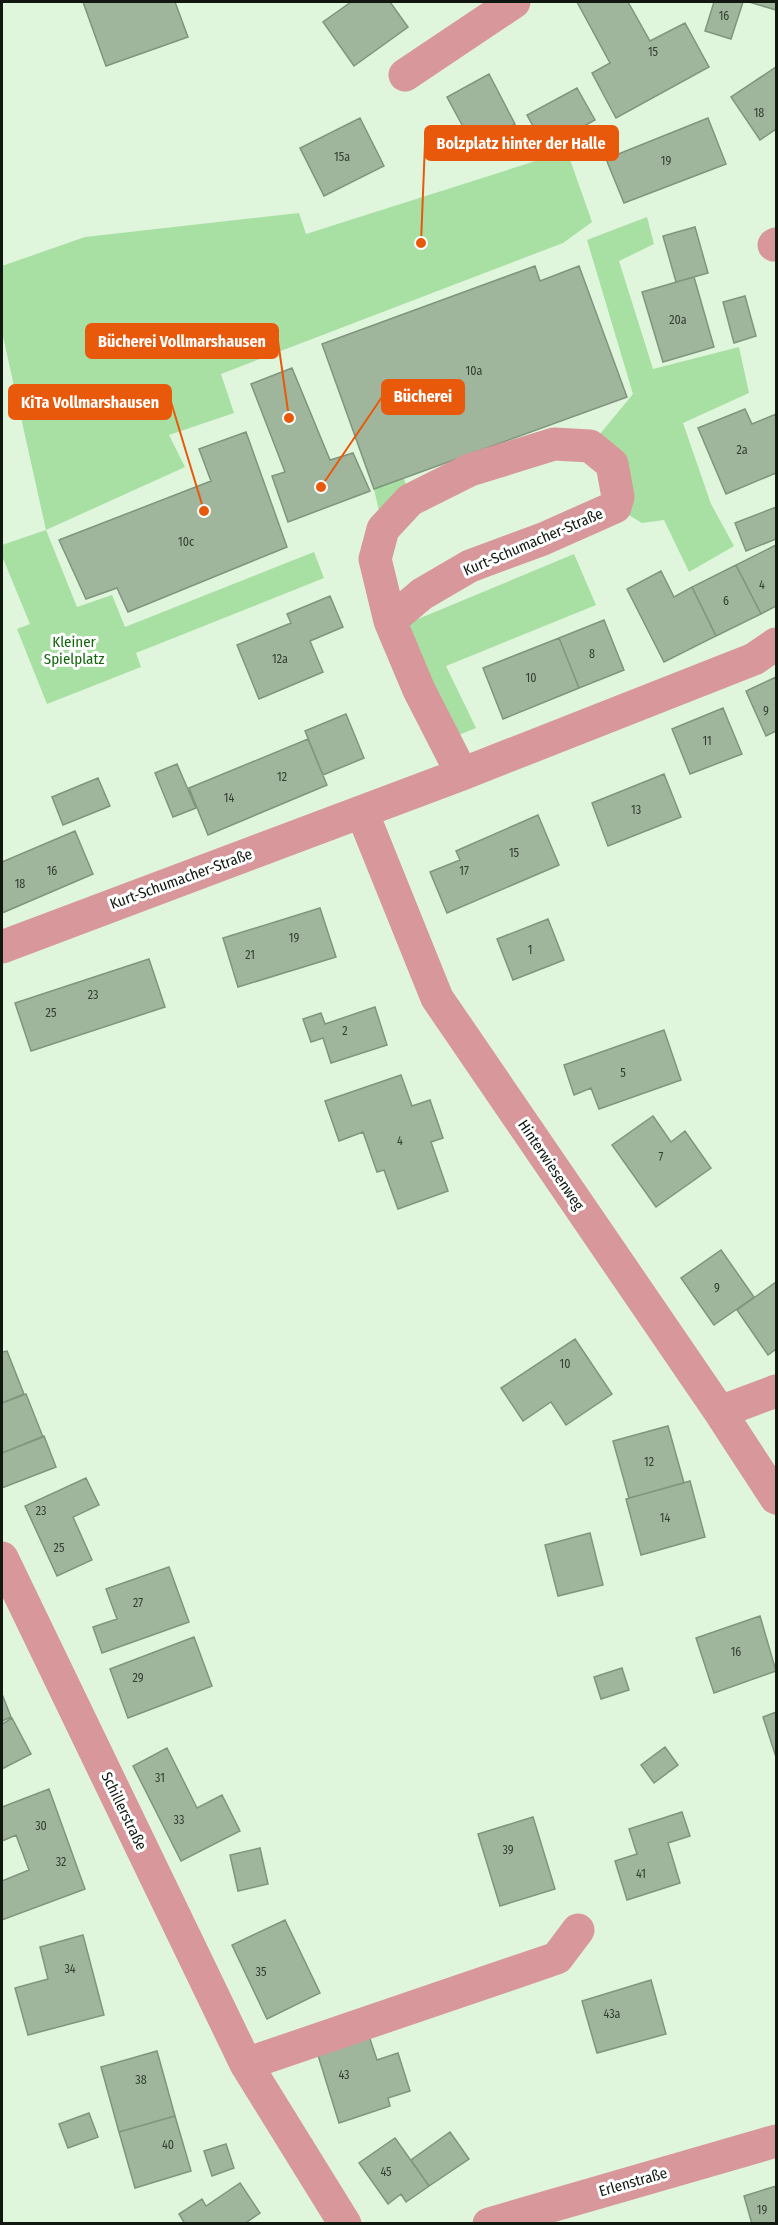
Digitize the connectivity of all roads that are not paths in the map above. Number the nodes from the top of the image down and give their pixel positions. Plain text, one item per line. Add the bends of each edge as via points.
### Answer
1 (514, 2) edge
2 (405, 75) dead end
3 (390, 621) junction
4 (777, 644) edge
5 (462, 774) junction
6 (362, 812) junction
7 (2, 947) edge
8 (777, 1391) edge
9 (720, 1412) junction
10 (777, 1498) edge
11 (2, 1558) edge
12 (578, 1929) dead end
13 (246, 2064) junction
14 (777, 2141) edge
15 (345, 2223) edge
16 (489, 2223) edge

1 - 2 street
3 - 3 street, Kurt-Schumacher-Straße via 422,594 470,566 615,507 618,497 612,464 590,446 554,444 470,470 410,500 383,529 375,559
3 - 5 street, Kurt-Schumacher-Straße via 419,690
4 - 5 street, Kurt-Schumacher-Straße via 754,659
5 - 6 street, Kurt-Schumacher-Straße
6 - 7 street, Kurt-Schumacher-Straße
6 - 9 street, Hinterwiesenweg via 437,998
8 - 9 street
9 - 10 street, Hinterwiesenweg
11 - 13 street, Schillerstraße
12 - 13 street via 557,1958
13 - 15 street, Schillerstraße
14 - 16 street, Erlenstraße

